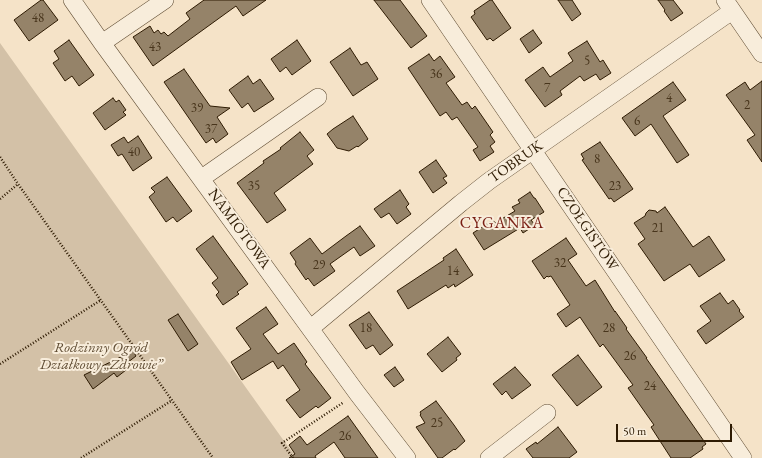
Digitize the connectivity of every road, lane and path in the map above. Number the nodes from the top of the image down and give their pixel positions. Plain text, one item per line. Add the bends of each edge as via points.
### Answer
1 (72, 0) edge
2 (165, 0) edge
3 (430, 0) edge
4 (729, 6) edge
5 (102, 43) junction
6 (762, 54) edge
7 (318, 98) dead end
8 (534, 150) junction
9 (0, 157) edge
10 (202, 178) junction
11 (18, 184) junction
12 (0, 199) edge
13 (101, 300) junction
14 (311, 328) junction
15 (0, 364) edge
16 (357, 392) junction
17 (171, 401) junction
18 (547, 413) dead end
19 (81, 458) edge
20 (212, 458) edge
21 (293, 458) edge
22 (407, 458) edge
23 (489, 458) edge
24 (743, 458) edge

1 - 5 street, NAMIOTOWA
2 - 5 street
3 - 8 street, CZOŁGISTÓW
4 - 6 street
4 - 8 street, TOBRUK
5 - 10 street, NAMIOTOWA
7 - 10 street
8 - 14 street, TOBRUK via 461,203
8 - 24 street, CZOŁGISTÓW
9 - 11 path
10 - 14 street, NAMIOTOWA
11 - 12 path
11 - 13 path
13 - 15 path
13 - 17 path
14 - 16 street, NAMIOTOWA
16 - 21 path via 282,443
16 - 22 street, NAMIOTOWA
17 - 19 path
17 - 20 path
18 - 23 street

